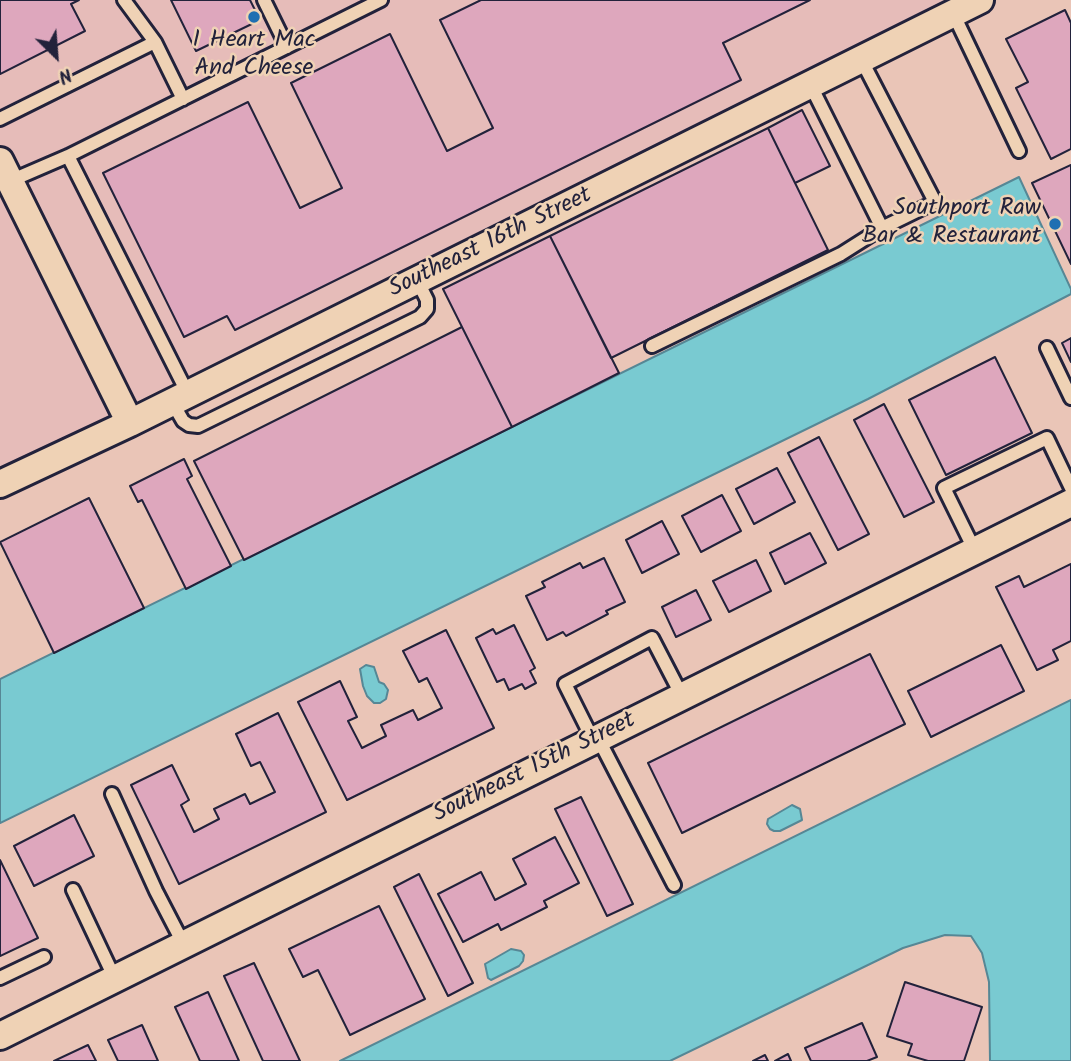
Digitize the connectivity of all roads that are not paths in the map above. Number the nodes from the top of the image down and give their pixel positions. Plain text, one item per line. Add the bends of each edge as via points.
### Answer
1 (124, 0) edge
2 (264, 0) edge
3 (381, 0) edge
4 (980, 0) edge
5 (953, 13) junction
6 (155, 42) junction
7 (287, 47) junction
8 (862, 59) junction
9 (810, 84) junction
10 (183, 99) junction
11 (0, 119) edge
12 (1019, 151) dead end
13 (68, 156) junction
14 (5, 171) edge
15 (882, 229) junction
16 (652, 346) dead end
17 (1047, 348) dead end
18 (180, 398) junction
19 (1071, 398) edge
20 (130, 423) junction
21 (0, 484) edge
22 (1071, 488) edge
23 (1071, 503) edge
24 (975, 551) junction
25 (682, 696) junction
26 (596, 739) junction
27 (112, 794) dead end
28 (674, 885) dead end
29 (73, 890) dead end
30 (184, 945) junction
31 (44, 957) dead end
32 (0, 978) edge
33 (115, 979) junction
34 (0, 1036) edge

1 - 6 lane
2 - 7 lane
3 - 7 lane
4 - 5 street, Southeast 16th Street
5 - 8 street, Southeast 16th Street
5 - 12 lane
6 - 10 lane
6 - 11 lane
7 - 10 lane
8 - 9 street, Southeast 16th Street
8 - 15 lane via 935,202
9 - 15 lane
9 - 18 street, Southeast 16th Street
10 - 13 lane
13 - 14 lane
13 - 18 lane
14 - 20 street
15 - 16 lane via 841,254
17 - 19 lane
18 - 20 street, Southeast 16th Street
20 - 21 street, Southeast 16th Street
22 - 24 lane via 1047,438 944,488
23 - 24 street, Southeast 15th Street
24 - 25 street, Southeast 15th Street
25 - 26 street, Southeast 15th Street
25 - 26 lane via 652,638 565,684
26 - 28 lane
26 - 30 street, Southeast 15th Street
27 - 30 lane
29 - 33 lane
30 - 33 street, Southeast 15th Street
31 - 32 lane
33 - 34 street, Southeast 15th Street

